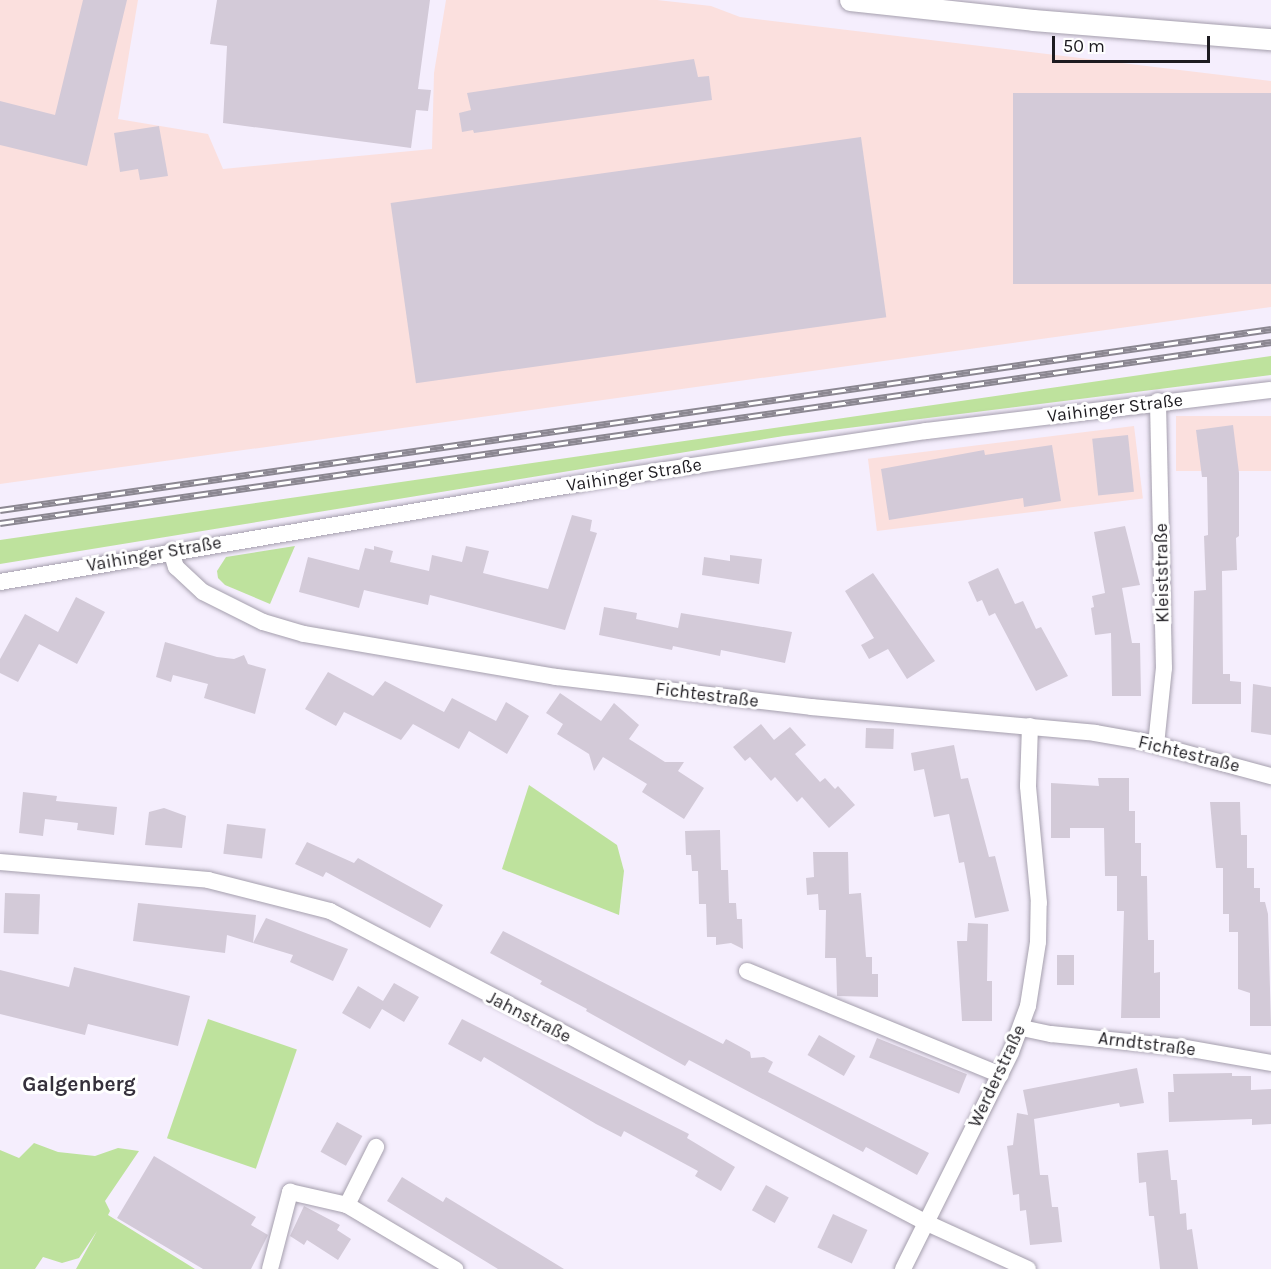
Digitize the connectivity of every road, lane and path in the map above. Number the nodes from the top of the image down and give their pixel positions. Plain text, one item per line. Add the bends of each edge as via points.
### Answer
1 (850, 0) edge
2 (1271, 39) edge
3 (1271, 390) edge
4 (1158, 401) junction
5 (171, 551) junction
6 (0, 582) edge
7 (1030, 726) junction
8 (1156, 745) junction
9 (1271, 776) edge
10 (0, 862) edge
11 (747, 971) dead end
12 (1022, 1028) junction
13 (1271, 1063) edge
14 (1000, 1075) junction
15 (376, 1147) dead end
16 (347, 1205) junction
17 (925, 1222) junction
18 (270, 1269) edge
19 (454, 1269) edge
20 (903, 1269) edge
21 (1028, 1269) edge

1 - 2 street
3 - 4 street, Vaihinger Straße
4 - 5 street, Vaihinger Straße via 630,476
4 - 8 street, Kleiststraße via 1164,668
5 - 6 street, Vaihinger Straße
5 - 7 street, Fichtestraße via 176,567 203,592 263,622 304,634 556,677 811,708
7 - 8 street, Fichtestraße
7 - 12 street, Werderstraße via 1028,786 1039,903 1038,942
8 - 9 street, Fichtestraße
10 - 17 street, Jahnstraße via 208,880 330,911
11 - 14 street
12 - 13 street, Arndtstraße via 1180,1047
12 - 14 street, Werderstraße
14 - 17 street, Werderstraße
15 - 16 street
16 - 18 street via 290,1192
16 - 19 street
17 - 20 street, Werderstraße
17 - 21 street, Jahnstraße

